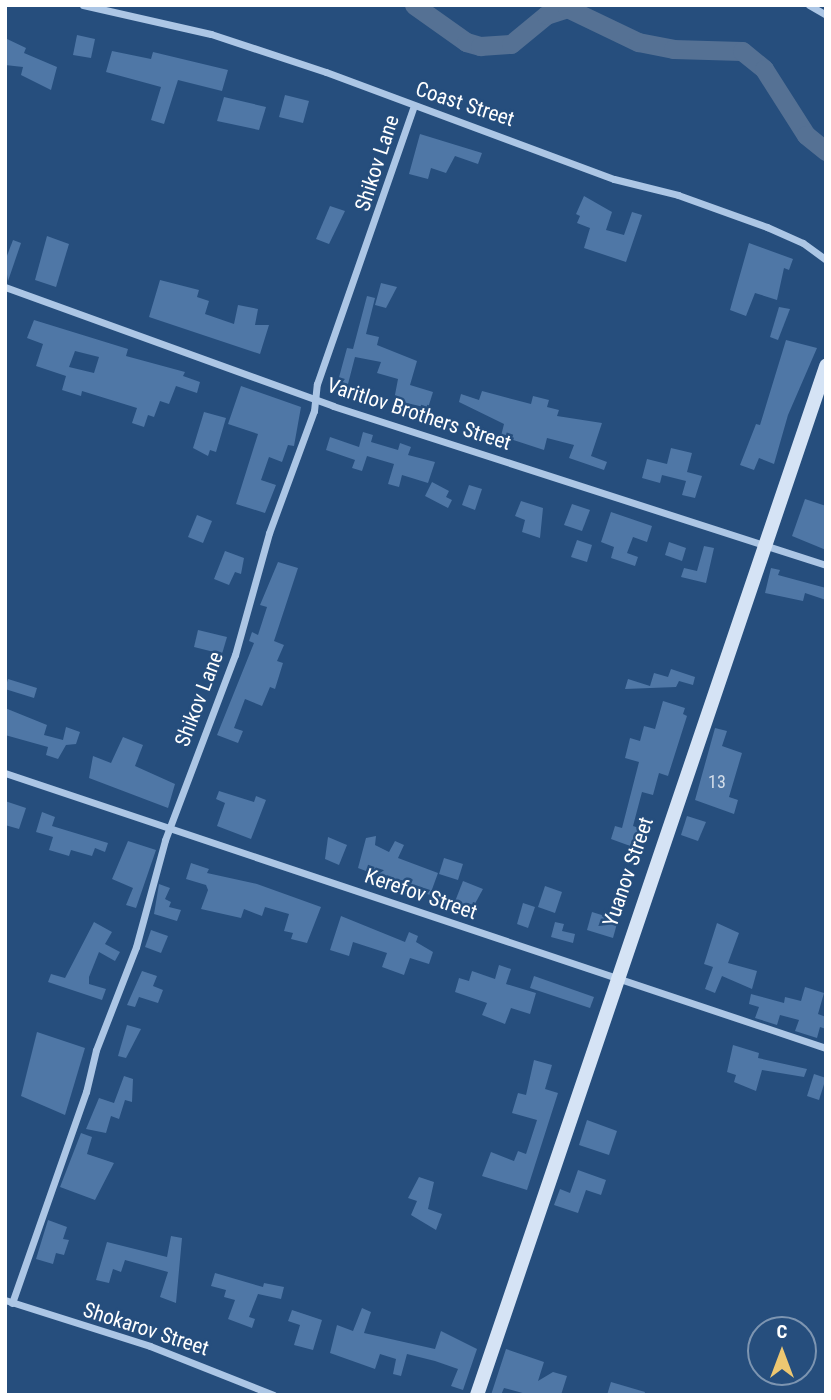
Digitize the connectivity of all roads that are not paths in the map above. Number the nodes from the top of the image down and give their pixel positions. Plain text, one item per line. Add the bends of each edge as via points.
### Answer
1 (83, 5) edge
2 (809, 5) edge
3 (826, 15) edge
4 (414, 106) junction
5 (826, 260) edge
6 (5, 287) edge
7 (826, 366) edge
8 (315, 399) junction
9 (765, 544) junction
10 (826, 565) edge
11 (5, 773) edge
12 (171, 827) junction
13 (615, 975) junction
14 (826, 1048) edge
15 (9, 1302) edge
16 (274, 1395) edge
17 (477, 1395) edge

1 - 4 street, Coast Street via 211,34
2 - 3 street
4 - 5 street, Coast Street via 507,136 614,179 678,195 767,227 803,243
4 - 8 street, Shikov Lane
6 - 8 street, Varitlov Brothers Street
7 - 9 street, Yuanov Street
8 - 9 street, Varitlov Brothers Street
8 - 12 street, Shikov Lane via 269,533 235,655
9 - 10 street, Varitlov Brothers Street
9 - 13 street, Yuanov Street
11 - 12 street, Kerefov Street
12 - 13 street, Kerefov Street
12 - 15 street, Shikov Lane via 136,947
13 - 14 street, Kerefov Street
13 - 17 street, Yuanov Street
15 - 16 street, Shokarov Street via 150,1346

